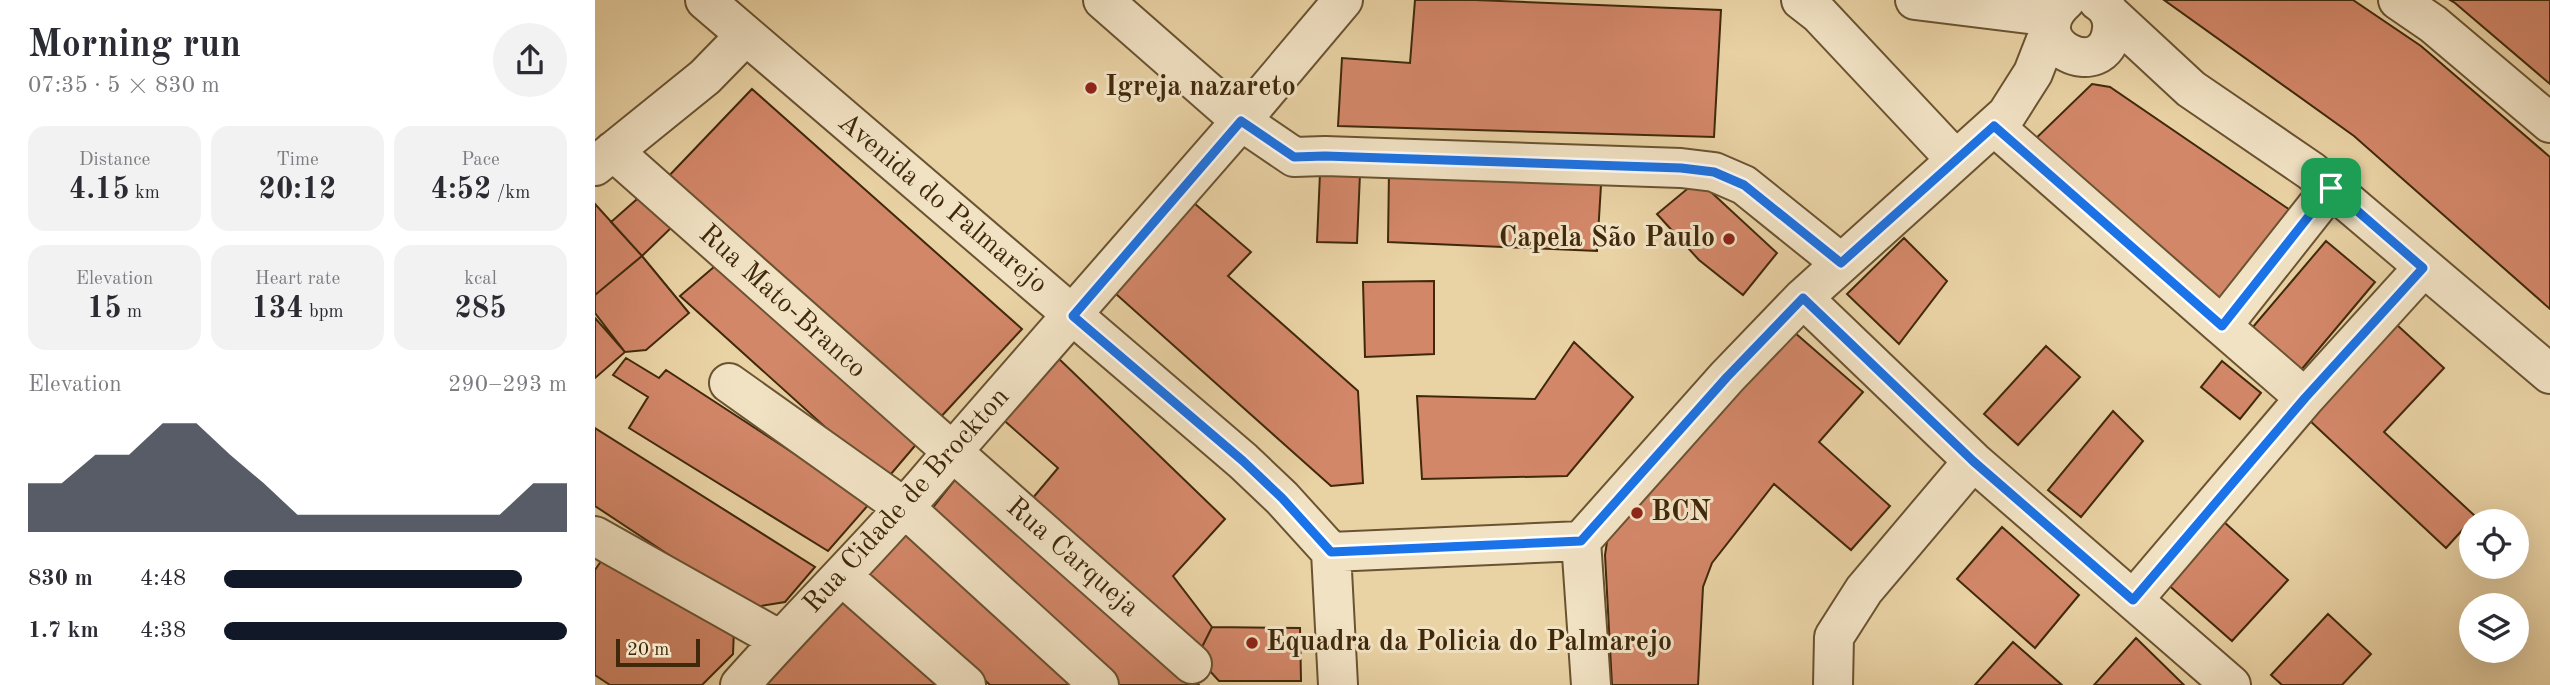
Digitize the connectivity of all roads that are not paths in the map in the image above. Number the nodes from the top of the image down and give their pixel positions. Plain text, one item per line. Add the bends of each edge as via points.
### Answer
1 (705, 0) edge
2 (1103, 0) edge
3 (1343, 0) edge
4 (1915, 0) edge
5 (2398, 0) edge
6 (1805, 1) edge
7 (2103, 5) edge
8 (2058, 10) edge
9 (745, 36) junction
10 (2089, 56) junction
11 (2191, 89) junction
12 (2000, 120) junction
13 (1241, 121) junction
14 (2550, 123) edge
15 (604, 158) edge
16 (1956, 160) junction
17 (2331, 188) junction
18 (1841, 263) junction
19 (2423, 268) junction
20 (1803, 298) junction
21 (1073, 316) junction
22 (2222, 326) junction
23 (2550, 374) edge
24 (729, 383) dead end
25 (2305, 398) junction
26 (952, 452) junction
27 (1973, 461) junction
28 (906, 509) junction
29 (595, 536) edge
30 (1581, 541) junction
31 (1331, 552) junction
32 (842, 576) junction
33 (2133, 600) junction
34 (780, 640) junction
35 (1192, 664) dead end
36 (740, 685) edge
37 (966, 685) edge
38 (1099, 685) edge
39 (1338, 685) edge
40 (1591, 685) edge
41 (1833, 685) edge
42 (2231, 685) edge

1 - 9 street, Avenida do Palmarejo
2 - 13 street
3 - 13 street, Rua Cidade de Brockton
4 - 8 street
5 - 14 street
6 - 16 street
7 - 10 street via 2112,22 2108,41
7 - 11 street
8 - 10 street via 2058,46 2066,53
8 - 12 street via 2033,73
9 - 15 street via 705,77
9 - 21 street, Avenida do Palmarejo
10 - 11 street via 2109,55
10 - 12 street
11 - 17 street
12 - 16 street
12 - 22 street
13 - 18 street via 1294,157 1714,172 1744,185
13 - 21 street, Rua Cidade de Brockton
15 - 26 street, Rua Mato-Branco
16 - 18 street
17 - 19 street
17 - 22 street
18 - 20 street
19 - 23 street
19 - 25 street
20 - 27 street
20 - 30 street
21 - 26 street, Rua Cidade de Brockton
21 - 31 street, Avenida do Palmarejo via 1243,461
22 - 25 street
24 - 28 street
25 - 33 street
26 - 28 street, Rua Cidade de Brockton
26 - 35 street, Rua Carqueja
27 - 33 street
27 - 41 street via 1856,601 1834,637
28 - 32 street, Rua Cidade de Brockton
28 - 38 street
29 - 34 street
30 - 31 street
30 - 40 street
31 - 39 street
32 - 34 street, Rua Cidade de Brockton
32 - 37 street
33 - 42 street
34 - 36 street, Rua Cidade de Brockton

